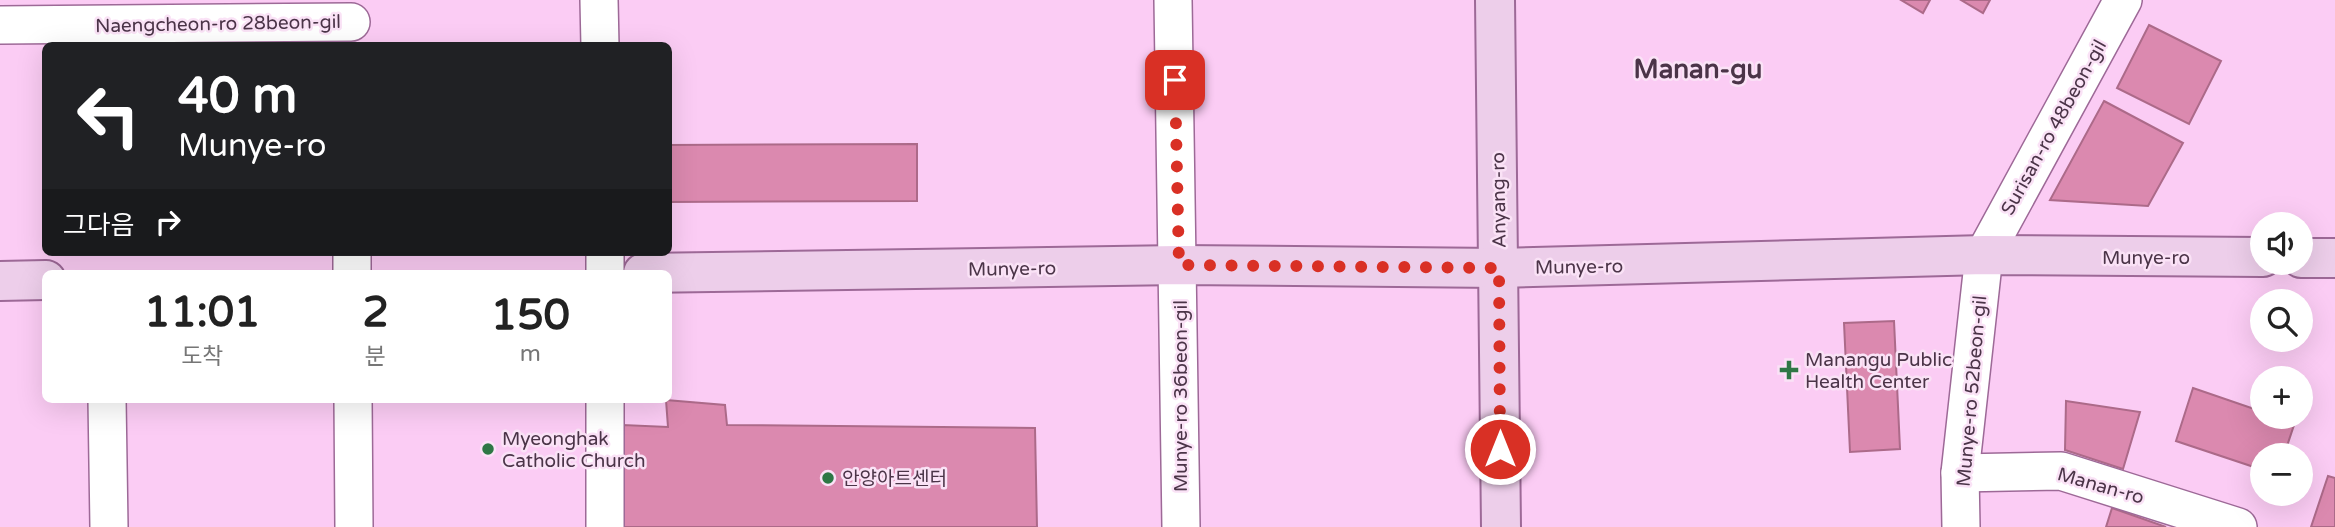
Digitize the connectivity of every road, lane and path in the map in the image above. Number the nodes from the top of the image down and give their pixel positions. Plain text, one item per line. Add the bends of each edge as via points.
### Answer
1 (599, 0) edge
2 (1173, 0) edge
3 (1495, 0) edge
4 (2123, 0) edge
5 (85, 12) edge
6 (351, 23) edge
7 (0, 25) edge
8 (600, 42) edge
9 (1984, 256) junction
10 (2250, 257) edge
11 (2313, 258) edge
12 (2335, 258) edge
13 (1179, 265) junction
14 (1499, 268) junction
15 (672, 273) edge
16 (42, 280) edge
17 (0, 281) edge
18 (107, 403) edge
19 (353, 403) edge
20 (605, 403) edge
21 (1961, 473) junction
22 (109, 527) edge
23 (354, 527) edge
24 (605, 527) edge
25 (1181, 527) edge
26 (1501, 527) edge
27 (1961, 527) edge
28 (2238, 527) edge

1 - 8 street
2 - 13 street, Munye-ro 36beon-gil
3 - 14 street, Anyang-ro
4 - 9 street, Surisan-ro 48beon-gil
5 - 6 street, Naengcheon-ro 28beon-gil
5 - 7 street, Naengcheon-ro 28beon-gil
9 - 10 street, Munye-ro
9 - 14 street, Munye-ro
9 - 21 street, Munye-ro 52beon-gil
11 - 12 street
13 - 14 street, Munye-ro
13 - 15 street, Munye-ro
13 - 25 street, Munye-ro 36beon-gil
14 - 26 street, Anyang-ro
16 - 17 street
18 - 22 street
19 - 23 street
20 - 24 street
21 - 27 street, Munye-ro 52beon-gil
21 - 28 street, Manan-ro via 2062,471

